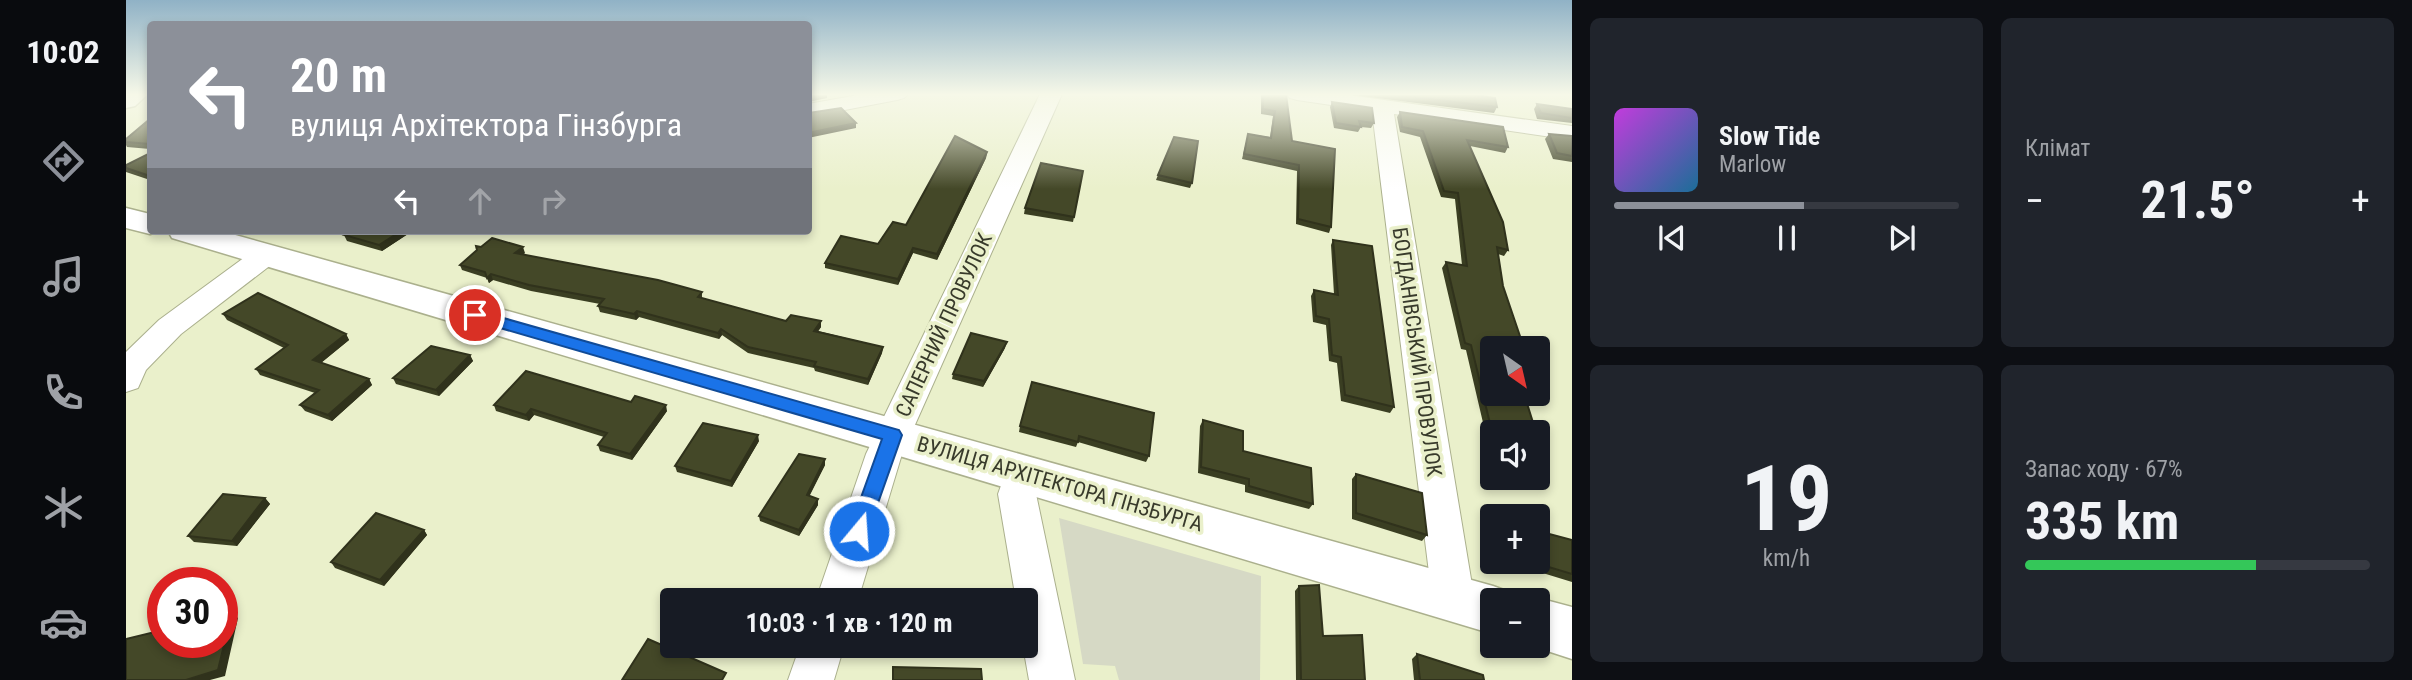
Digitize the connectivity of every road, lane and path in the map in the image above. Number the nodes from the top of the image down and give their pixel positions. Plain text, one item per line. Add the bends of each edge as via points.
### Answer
1 (1036, 126) edge
2 (1386, 126) edge
3 (1521, 126) edge
4 (1572, 133) edge
5 (126, 218) edge
6 (147, 223) edge
7 (201, 235) edge
8 (266, 255) junction
9 (126, 380) edge
10 (893, 435) junction
11 (1023, 474) junction
12 (841, 588) edge
13 (1473, 603) edge
14 (1550, 627) edge
15 (1572, 634) edge
16 (818, 658) edge
17 (811, 680) edge
18 (1052, 680) edge

1 - 10 street, САПЕРНИЙ ПРОВУЛОК
2 - 13 street, БОГДАНІВСЬКИЙ ПРОВУЛОК
3 - 4 street
5 - 6 main road
7 - 8 main road, ВУЛИЦЯ АРХІТЕКТОРА ГІНЗБУРГА
8 - 9 street via 170,327 132,365
8 - 10 main road, ВУЛИЦЯ АРХІТЕКТОРА ГІНЗБУРГА
10 - 11 main road, ВУЛИЦЯ АРХІТЕКТОРА ГІНЗБУРГА
10 - 12 street, САПЕРНИЙ ПРОВУЛОК
11 - 13 main road, ВУЛИЦЯ АРХІТЕКТОРА ГІНЗБУРГА
11 - 18 street via 1017,494
14 - 15 main road
16 - 17 street

